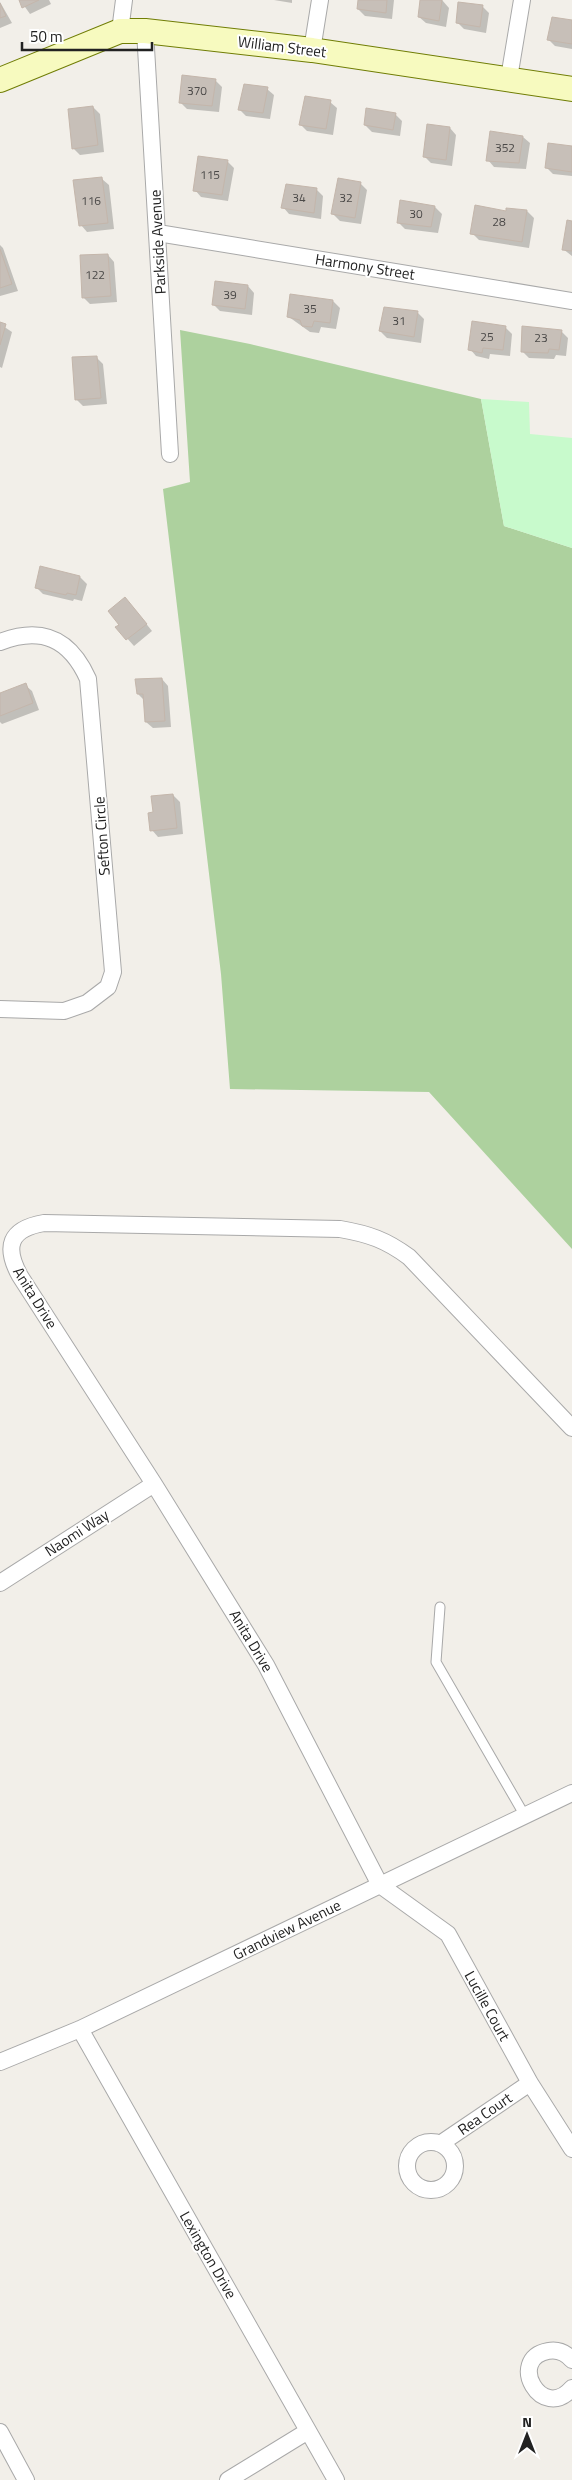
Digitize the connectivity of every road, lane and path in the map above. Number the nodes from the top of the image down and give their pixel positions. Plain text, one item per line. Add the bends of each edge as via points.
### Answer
1 (124, 0) edge
2 (320, 0) edge
3 (522, 0) edge
4 (120, 31) junction
5 (145, 31) junction
6 (312, 50) junction
7 (509, 78) junction
8 (0, 80) edge
9 (572, 89) edge
10 (158, 233) junction
11 (572, 301) edge
12 (170, 454) dead end
13 (0, 642) edge
14 (0, 1009) edge
15 (572, 1428) edge
16 (154, 1484) junction
17 (0, 1583) edge
18 (440, 1608) dead end
19 (572, 1793) edge
20 (525, 1816) junction
21 (380, 1886) junction
22 (80, 2029) junction
23 (0, 2062) edge
24 (530, 2083) junction
25 (440, 2144) dead end
26 (572, 2149) edge
27 (572, 2359) edge
28 (572, 2388) edge
29 (308, 2431) junction
30 (0, 2432) edge
31 (26, 2480) edge
32 (228, 2480) edge
33 (336, 2480) edge

1 - 4 street
2 - 6 street
3 - 7 street
4 - 5 main road, William Street
4 - 8 main road, William Street
5 - 6 main road, William Street
5 - 10 street, Parkside Avenue
6 - 7 main road, William Street
7 - 9 main road, William Street
10 - 11 street, Harmony Street
10 - 12 street, Parkside Avenue
13 - 14 street, Sefton Circle via 31,635 50,638 68,647 81,663 88,679 113,972 108,987 87,1003 64,1011
15 - 16 street, Anita Drive via 410,1257 392,1244 367,1233 320,1229 44,1223 27,1226 10,1246 12,1260
16 - 17 street, Naomi Way
16 - 21 street, Anita Drive via 266,1665
18 - 20 lane via 436,1662
19 - 20 street, Grandview Avenue
20 - 21 street, Grandview Avenue
21 - 22 street, Grandview Avenue
21 - 24 street, Lucille Court via 448,1934
22 - 23 street, Grandview Avenue
22 - 29 street, Lexington Drive
24 - 25 street, Rea Court
24 - 26 street, Lucille Court
27 - 28 street via 559,2351 544,2352 532,2362 529,2376 535,2390 549,2398 565,2394
29 - 32 street
29 - 33 street, Lexington Drive
30 - 31 street

